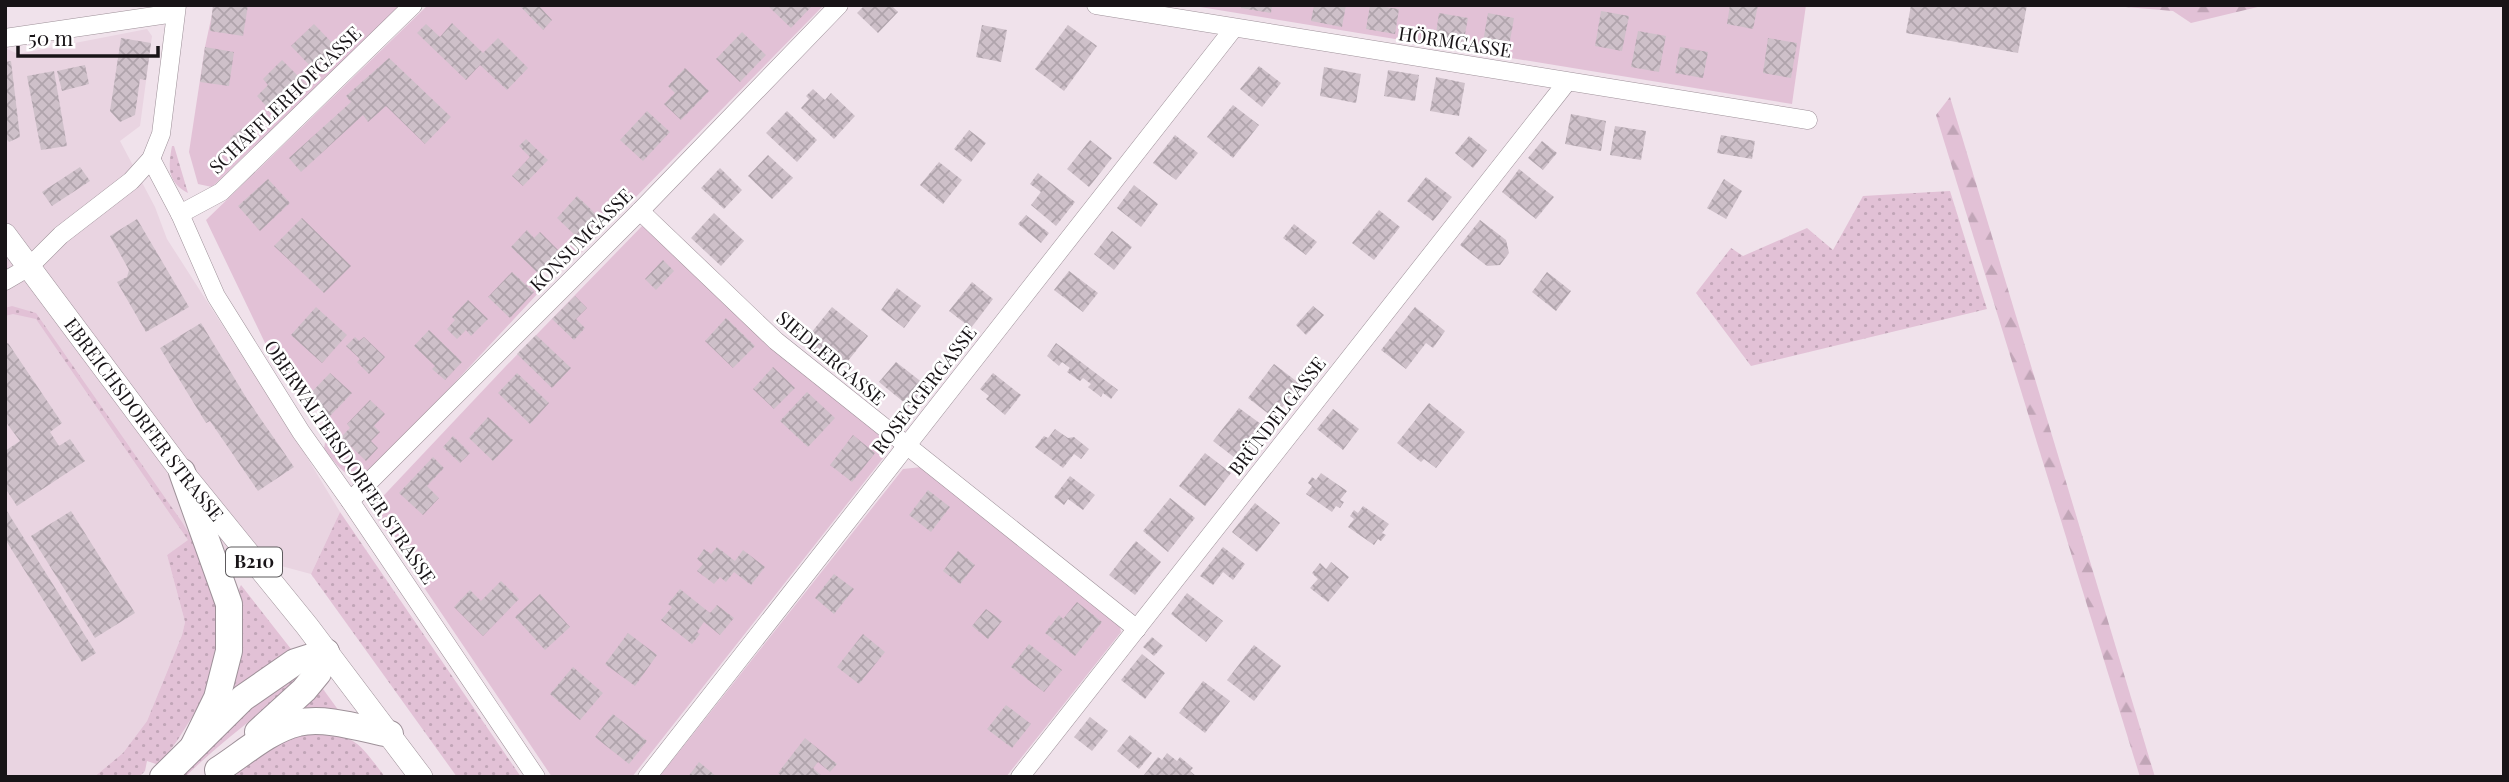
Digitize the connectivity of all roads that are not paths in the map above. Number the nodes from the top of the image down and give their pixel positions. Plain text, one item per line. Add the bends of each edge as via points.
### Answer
1 (413, 5) edge
2 (839, 5) edge
3 (1096, 5) edge
4 (176, 9) edge
5 (1234, 28) junction
6 (5, 38) edge
7 (1567, 82) junction
8 (1808, 120) dead end
9 (151, 159) junction
10 (640, 211) junction
11 (180, 214) junction
12 (5, 235) edge
13 (29, 267) junction
14 (5, 281) edge
15 (906, 447) junction
16 (182, 472) junction
17 (350, 501) junction
18 (1137, 629) junction
19 (326, 652) junction
20 (390, 734) junction
21 (194, 745) junction
22 (215, 773) edge
23 (163, 777) edge
24 (421, 777) edge
25 (536, 777) edge
26 (647, 777) edge
27 (1020, 777) edge

1 - 11 street, SCHAFFLERHOFGASSE via 221,192
2 - 10 street, KONSUMGASSE
3 - 5 street, HÖRMGASSE
4 - 6 street
4 - 9 street via 161,134
5 - 7 street, HÖRMGASSE
5 - 15 street, ROSEGGERGASSE
7 - 8 street, HÖRMGASSE
7 - 18 street, BRÜNDELGASSE
9 - 11 street, OBERWALTERSDORFER STRASSE
9 - 13 street
10 - 15 street, SIEDLERGASSE via 776,341
10 - 17 street, KONSUMGASSE
11 - 17 street, OBERWALTERSDORFER STRASSE via 216,296
12 - 13 main road, EBREICHSDORFER STRASSE / B210
13 - 14 street
13 - 16 main road, EBREICHSDORFER STRASSE / B210
15 - 18 street, SIEDLERGASSE
15 - 26 street, ROSEGGERGASSE
16 - 19 main road, EBREICHSDORFER STRASSE / B210
16 - 21 highway via 229,604 229,650 217,698
17 - 25 street, OBERWALTERSDORFER STRASSE
18 - 27 street, BRÜNDELGASSE
19 - 20 main road, EBREICHSDORFER STRASSE / B210
19 - 21 highway via 295,662 243,698
19 - 22 highway via 318,673 303,690
20 - 22 highway via 333,722 299,722
20 - 24 main road, B210
21 - 23 highway

